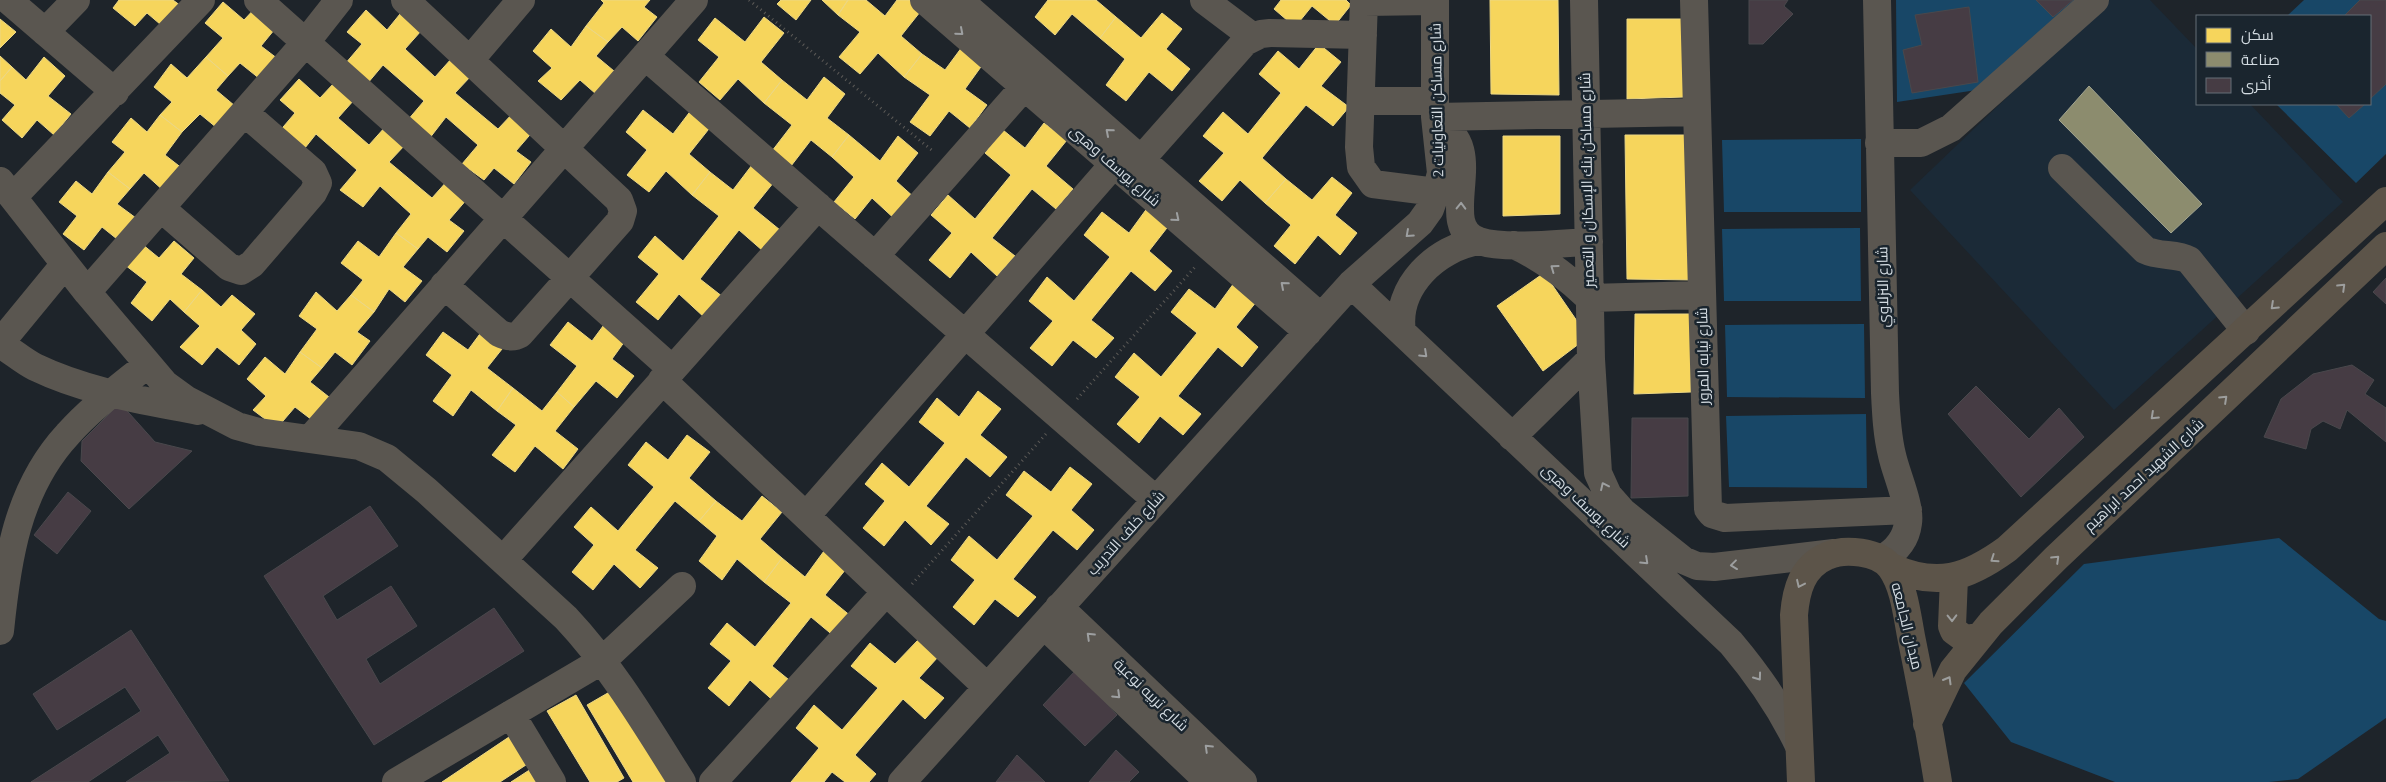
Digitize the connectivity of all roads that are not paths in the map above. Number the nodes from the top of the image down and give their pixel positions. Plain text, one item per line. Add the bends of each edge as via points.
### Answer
1 (8, 0) edge
2 (76, 0) edge
3 (201, 0) edge
4 (258, 0) edge
5 (339, 0) edge
6 (405, 0) edge
7 (521, 0) edge
8 (694, 0) edge
9 (924, 0) edge
10 (958, 0) edge
11 (1204, 0) edge
12 (1435, 0) edge
13 (1584, 0) edge
14 (1694, 0) edge
15 (1876, 0) edge
16 (2095, 0) edge
17 (1364, 1) edge
18 (45, 32) junction
19 (1363, 34) junction
20 (1253, 37) junction
21 (306, 42) junction
22 (645, 56) junction
23 (470, 60) junction
24 (1024, 87) junction
25 (115, 92) junction
26 (1361, 101) junction
27 (1697, 112) junction
28 (245, 113) junction
29 (1586, 113) junction
30 (1436, 114) junction
31 (1880, 143) junction
32 (563, 149) junction
33 (1126, 167) junction
34 (2062, 168) dead end
35 (6, 189) edge
36 (1436, 192) junction
37 (2386, 201) edge
38 (818, 206) junction
39 (162, 208) junction
40 (502, 218) junction
41 (1478, 241) junction
42 (1589, 242) junction
43 (1514, 245) junction
44 (2386, 246) edge
45 (875, 256) junction
46 (65, 264) junction
47 (569, 278) junction
48 (1350, 284) junction
49 (444, 285) junction
50 (87, 292) junction
51 (1701, 295) junction
52 (1590, 298) junction
53 (1314, 324) junction
54 (2246, 331) junction
55 (1402, 332) junction
56 (965, 334) junction
57 (0, 343) edge
58 (2270, 356) junction
59 (1591, 359) junction
60 (148, 364) junction
61 (667, 375) junction
62 (111, 394) junction
63 (212, 414) junction
64 (1512, 437) junction
65 (311, 438) junction
66 (1156, 500) junction
67 (1908, 510) junction
68 (806, 516) junction
69 (1834, 553) junction
70 (503, 560) junction
71 (1886, 564) junction
72 (1697, 566) junction
73 (1954, 578) junction
74 (682, 586) dead end
75 (886, 592) junction
76 (1679, 592) junction
77 (1051, 616) junction
78 (0, 626) edge
79 (0, 631) edge
80 (1978, 637) junction
81 (603, 660) junction
82 (987, 687) junction
83 (511, 714) junction
84 (1927, 724) junction
85 (1799, 746) junction
86 (396, 782) edge
87 (552, 782) edge
88 (682, 782) edge
89 (713, 782) edge
90 (902, 782) edge
91 (1209, 782) edge
92 (1243, 782) edge
93 (1801, 782) edge
94 (1938, 782) edge

1 - 18 street
2 - 18 street
3 - 25 street
4 - 21 street
5 - 21 street
6 - 23 street
7 - 23 street
8 - 22 street
9 -> 24 street, شارع يوسف وهبى
33 -> 10 street, شارع يوسف وهبى
11 - 20 street
12 - 17 street
12 - 30 street, شارع مساكن التعاونيات 2
13 - 29 street, شارع مساكن بنك الإسكان و التعمير
14 - 27 street, شارع نيابه المرور
15 - 31 street, شارع النزلاوي
16 - 31 street via 1951,128 1921,143
17 - 19 street
18 - 25 street
19 - 20 street via 1270,33
19 - 26 street
20 - 33 street
21 - 28 street
21 - 40 street
22 - 32 street
22 - 38 street
23 - 32 street
24 - 33 street, شارع يوسف وهبى
24 - 45 street
25 - 35 street
26 - 30 street
26 - 36 street via 1359,158 1366,176 1373,184
27 - 29 street
27 - 51 street, شارع نيابه المرور
28 - 39 street
28 - 39 street via 313,172 318,183 258,257 247,269 229,267
29 - 30 street
29 - 42 street, شارع مساكن بنك الإسكان و التعمير
30 - 36 street, شارع مساكن التعاونيات 2 via 1441,172
41 -> 30 street via 1466,232 1460,222 1460,144
31 - 67 street, شارع النزلاوي via 1887,423 1896,472
32 - 40 street
32 - 47 street via 619,200 624,211 620,220
33 - 53 street, شارع يوسف وهبى
33 - 56 street
34 - 54 street via 2145,250 2156,255 2183,256 2189,260
35 - 46 street
36 -> 48 street, شارع مساكن التعاونيات 2 via 1420,224
37 -> 54 main road
38 - 45 street
38 - 61 street
39 - 50 street
40 - 47 street
40 - 49 street
41 - 43 street
41 - 55 street via 1453,247 1441,254 1410,286 1401,312
42 - 43 street
42 - 52 street, شارع مساكن بنك الإسكان و التعمير
52 -> 43 street via 1552,266
58 -> 44 main road, شارع الشهيد احمد ابراهيم
45 - 56 street
46 - 50 street
46 - 57 street
47 - 49 street via 520,334 510,337 499,333
47 - 61 street
48 - 53 street, شارع خلف التدريب
48 - 55 street, شارع يوسف وهبى
49 - 65 street
50 - 60 street
51 - 52 street
51 - 67 street, شارع نيابه المرور via 1706,502 1712,514 1726,518
52 - 59 street, شارع مساكن بنك الإسكان و التعمير
53 - 66 street, شارع خلف التدريب
54 - 58 main road
54 -> 73 main road via 2007,550 1973,571
55 -> 64 street, شارع يوسف وهبى
56 - 66 street
56 - 68 street
57 - 62 street via 34,366 70,382
80 -> 58 main road, شارع الشهيد احمد ابراهيم via 2056,558
59 - 64 street
72 -> 59 street, شارع يوسف وهبى via 1682,560 1623,512 1602,484 1596,462
60 - 62 street
60 - 63 street via 165,384
61 - 68 street
61 - 70 street
62 - 63 street
62 - 78 street via 68,434 41,470 26,498 8,559
63 - 65 street via 259,432
64 -> 76 street, شارع يوسف وهبى
65 - 70 street via 359,446 388,458
66 - 77 street, شارع خلف التدريب
67 - 71 street, شارع النزلاوي via 1906,534
68 - 75 street
69 - 71 main road via 1860,553
69 -> 72 street, شارع يوسف وهبى via 1714,567
69 -> 85 main road via 1810,568 1796,594
70 - 81 street via 566,618
71 - 73 main road via 1921,578
71 - 84 main road, ميدان الجامعه via 1907,616
72 - 76 street
73 -> 80 main road via 1954,632 1965,639
74 - 81 street
75 - 82 street
75 - 89 street
76 -> 85 street, شارع يوسف وهبى via 1732,643 1751,667 1786,719
77 - 82 street, شارع خلف التدريب
77 -> 91 street, شارع تربيه نوعية
92 -> 77 street, شارع تربيه نوعية
78 - 79 street
84 -> 80 main road, شارع الشهيد احمد ابراهيم via 1953,670
81 - 83 street
81 - 88 street
82 - 90 street, شارع خلف التدريب
83 - 86 street
83 - 87 street
84 - 94 main road, ميدان الجامعه
85 - 93 main road

